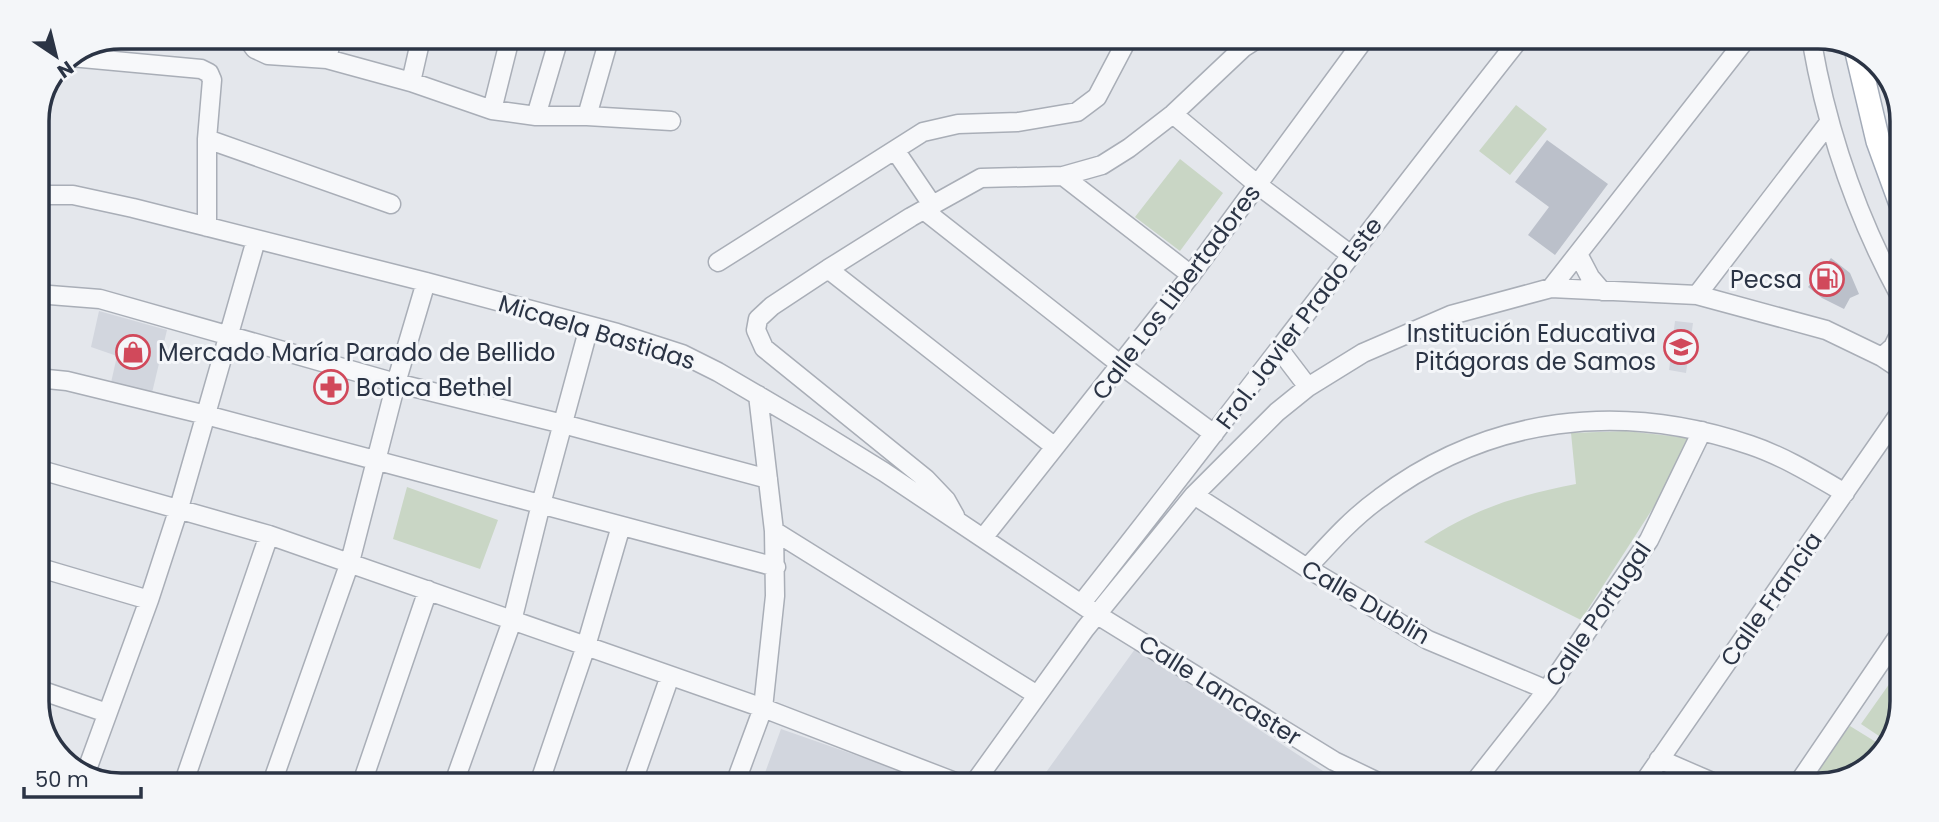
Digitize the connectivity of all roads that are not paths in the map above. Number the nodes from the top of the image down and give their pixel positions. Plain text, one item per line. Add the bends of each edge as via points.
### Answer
1 (255, 49) edge
2 (329, 49) edge
3 (418, 49) edge
4 (507, 49) edge
5 (556, 49) edge
6 (606, 49) edge
7 (1122, 49) edge
8 (1241, 49) edge
9 (1357, 49) edge
10 (1511, 49) edge
11 (1737, 49) edge
12 (1813, 49) edge
13 (91, 59) edge
14 (327, 59) junction
15 (1859, 62) edge
16 (411, 82) junction
17 (492, 110) junction
18 (1173, 114) junction
19 (536, 116) junction
20 (587, 116) junction
21 (671, 121) dead end
22 (1828, 124) junction
23 (207, 139) junction
24 (895, 150) junction
25 (1890, 174) edge
26 (1063, 176) junction
27 (1258, 185) junction
28 (49, 195) edge
29 (391, 204) dead end
30 (929, 208) junction
31 (207, 228) junction
32 (256, 240) junction
33 (1578, 254) junction
34 (1351, 255) junction
35 (718, 262) dead end
36 (828, 269) junction
37 (1191, 275) junction
38 (1890, 277) edge
39 (426, 282) junction
40 (1551, 288) junction
41 (1602, 290) junction
42 (49, 295) edge
43 (1697, 295) junction
44 (589, 327) junction
45 (228, 337) junction
46 (1279, 349) junction
47 (1890, 355) edge
48 (1121, 365) junction
49 (49, 379) edge
50 (396, 383) junction
51 (1308, 387) junction
52 (758, 395) junction
53 (206, 415) junction
54 (563, 424) junction
55 (1890, 427) edge
56 (1702, 431) junction
57 (1214, 434) junction
58 (1055, 447) junction
59 (377, 461) junction
60 (49, 472) edge
61 (768, 479) junction
62 (1845, 493) junction
63 (1194, 495) junction
64 (541, 504) junction
65 (179, 508) junction
66 (956, 520) junction
67 (621, 526) junction
68 (774, 531) junction
69 (269, 535) junction
70 (984, 538) junction
71 (350, 562) junction
72 (776, 567) junction
73 (1307, 568) junction
74 (49, 571) edge
75 (428, 590) junction
76 (149, 600) junction
77 (1089, 609) junction
78 (512, 621) junction
79 (586, 646) junction
80 (1890, 648) edge
81 (670, 676) junction
82 (1547, 690) junction
83 (49, 692) edge
84 (1037, 695) junction
85 (763, 708) junction
86 (107, 713) junction
87 (1659, 759) junction
88 (89, 765) edge
89 (186, 773) edge
90 (276, 773) edge
91 (365, 773) edge
92 (458, 773) edge
93 (543, 773) edge
94 (636, 773) edge
95 (739, 773) edge
96 (932, 773) edge
97 (981, 773) edge
98 (1359, 773) edge
99 (1482, 773) edge
100 (1650, 773) edge
101 (1691, 773) edge
102 (1805, 773) edge

1 - 14 street via 268,55
2 - 14 street
3 - 16 street
4 - 17 street
5 - 19 street
6 - 20 street
7 - 24 street via 1097,97 1077,112 1018,122 958,124 923,132
8 - 18 street
9 - 27 street, Calle Los Libertadores
10 - 34 street, Frol. Javier Prado Este
11 - 33 street
12 - 22 street
13 - 23 street via 209,73
14 - 16 street
15 - 25 main road
16 - 17 street
17 - 19 street
18 - 26 street via 1102,165
18 - 27 street
19 - 20 street
20 - 21 street
22 - 38 street via 1850,191
22 - 43 street
23 - 29 street
23 - 31 street
24 - 30 street
24 - 35 street
26 - 30 street via 981,178
26 - 37 street
27 - 34 street
27 - 37 street, Calle Los Libertadores
28 - 31 street, Micaela Bastidas via 100,200
30 - 36 street
30 - 48 street
31 - 32 street, Micaela Bastidas
32 - 39 street, Micaela Bastidas
32 - 45 street
33 - 40 street
33 - 41 street
34 - 46 street, Frol. Javier Prado Este
36 - 58 street
36 - 66 street via 758,318 758,338 764,348 932,484
37 - 48 street, Calle Los Libertadores
39 - 44 street, Micaela Bastidas
39 - 50 street
40 - 41 street
40 - 51 street via 1451,315 1363,353
41 - 43 street
42 - 45 street via 100,299
43 - 47 street via 1826,330
44 - 52 street, Micaela Bastidas via 682,354
44 - 54 street
45 - 50 street
45 - 53 street
46 - 51 street
46 - 57 street, Frol. Javier Prado Este
48 - 57 street
48 - 58 street, Calle Los Libertadores
49 - 53 street
50 - 54 street
50 - 59 street
51 - 63 street
52 - 61 street
52 - 66 street, Micaela Bastidas
53 - 59 street
53 - 65 street
54 - 61 street
54 - 64 street
55 - 62 street, Calle Francia
56 - 62 street via 1751,445
56 - 73 street via 1606,420 1558,422 1463,449 1379,498
56 - 82 street, Calle Portugal via 1649,540
57 - 77 street, Frol. Javier Prado Este
58 - 70 street, Calle Los Libertadores
59 - 64 street
59 - 71 street
60 - 65 street
61 - 68 street
62 - 87 street, Calle Francia
63 - 73 street, Calle Dublin
63 - 77 street
64 - 67 street
64 - 78 street
65 - 69 street
65 - 76 street
66 - 70 street, Micaela Bastidas
67 - 72 street
67 - 79 street
68 - 72 street
68 - 84 street
69 - 71 street
69 - 89 street
70 - 77 street, Micaela Bastidas
71 - 75 street
71 - 90 street
72 - 85 street
73 - 82 street, Calle Dublin via 1428,640
74 - 76 street
75 - 78 street
75 - 91 street
76 - 86 street
77 - 84 street
77 - 98 street, Calle Lancaster
78 - 79 street
78 - 92 street
79 - 81 street
79 - 93 street
80 - 102 street
81 - 85 street
81 - 94 street
82 - 99 street, Calle Portugal
83 - 86 street
84 - 97 street
85 - 95 street
85 - 96 street
86 - 88 street
87 - 100 street, Calle Francia
87 - 101 street

